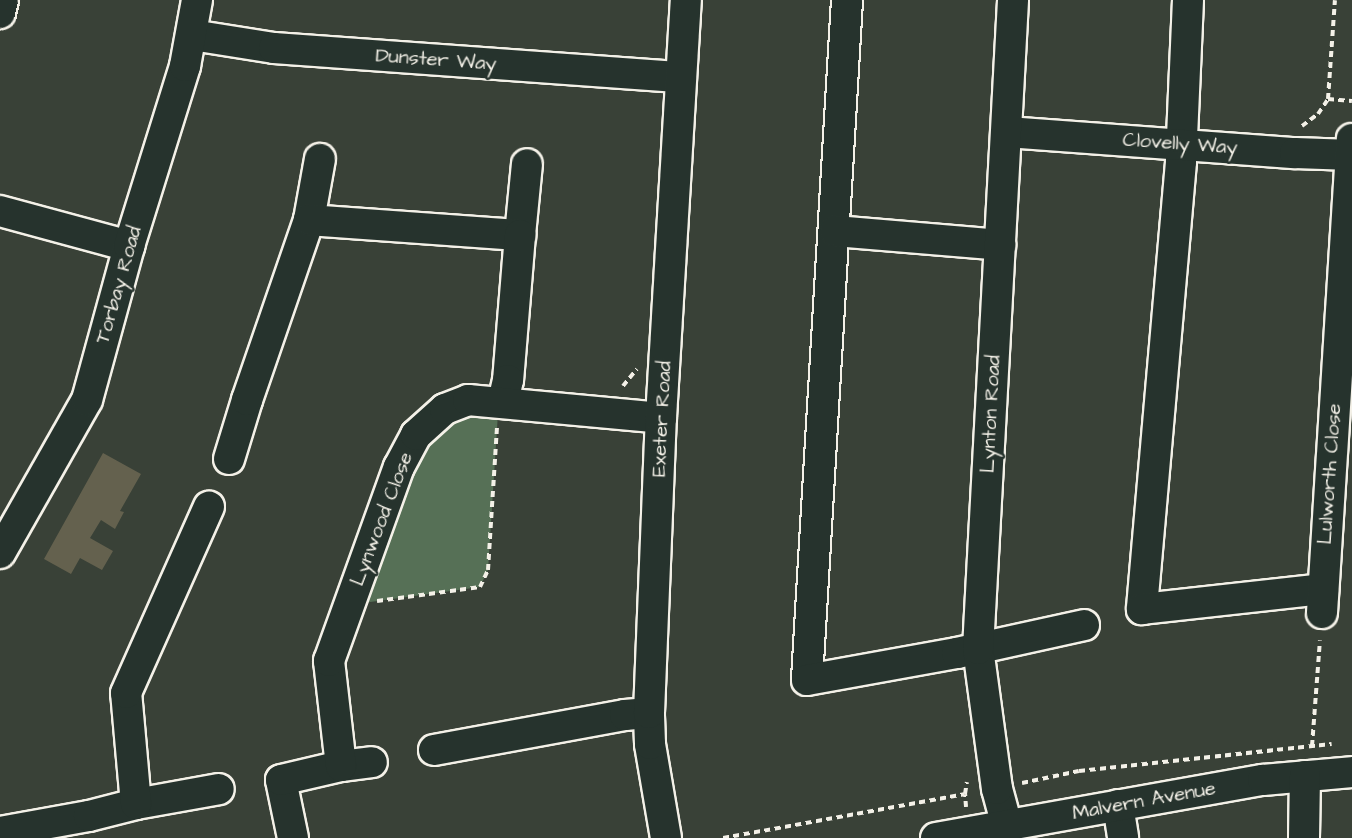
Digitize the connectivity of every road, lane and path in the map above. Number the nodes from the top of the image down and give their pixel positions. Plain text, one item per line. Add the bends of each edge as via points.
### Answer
1 (3, 0) edge
2 (197, 0) edge
3 (686, 0) edge
4 (847, 0) edge
5 (1013, 0) edge
6 (1188, 0) edge
7 (0, 13) edge
8 (192, 35) junction
9 (681, 77) junction
10 (1328, 99) dead end
11 (1352, 101) edge
12 (1007, 132) junction
13 (1352, 139) edge
14 (1181, 144) junction
15 (1352, 155) edge
16 (320, 159) dead end
17 (527, 164) dead end
18 (0, 211) edge
19 (309, 220) junction
20 (835, 231) junction
21 (520, 235) junction
22 (1000, 245) junction
23 (129, 246) junction
24 (639, 362) dead end
25 (616, 388) dead end
26 (500, 413) junction
27 (662, 418) junction
28 (229, 459) dead end
29 (209, 507) dead end
30 (0, 553) edge
31 (1322, 601) junction
32 (375, 602) dead end
33 (1084, 625) dead end
34 (978, 649) junction
35 (649, 713) junction
36 (1341, 744) dead end
37 (1312, 745) junction
38 (434, 750) dead end
39 (372, 762) dead end
40 (341, 766) junction
41 (1352, 772) edge
42 (1305, 776) junction
43 (219, 789) dead end
44 (997, 789) junction
45 (136, 804) junction
46 (1118, 805) junction
47 (1006, 826) junction
48 (0, 832) edge
49 (293, 838) edge
50 (666, 838) edge
51 (723, 838) edge
52 (936, 838) edge
53 (1123, 838) edge
54 (1304, 838) edge

1 - 7 street
2 - 8 street, Torbay Road
3 - 9 street, Exeter Road
4 - 20 street
5 - 12 street, Lynton Road
6 - 14 street
8 - 9 street, Dunster Way via 274,48
8 - 23 street, Torbay Road
9 - 27 street, Exeter Road
10 - 11 path
12 - 14 street, Clovelly Way
12 - 22 street, Lynton Road
13 - 15 street, Lulworth Close
14 - 15 street, Clovelly Way
14 - 31 street via 1142,609
15 - 31 street, Lulworth Close
16 - 19 street
17 - 21 street
18 - 23 street
19 - 21 street
19 - 28 street
20 - 22 street
20 - 34 street via 807,680
21 - 26 street via 507,380
22 - 34 street, Lynton Road
23 - 30 street, Torbay Road via 87,400
24 - 25 path via 624,386
26 - 27 street, Lynwood Close
26 - 32 path via 488,570 480,587
26 - 40 street, Lynwood Close via 468,400 445,409 416,435 399,467 329,662
27 - 35 street, Exeter Road
29 - 45 street via 126,693
31 - 37 path
33 - 34 street
34 - 44 street, Lynton Road
35 - 38 street
35 - 50 street, Exeter Road via 650,744
36 - 37 path
37 - 42 path
37 - 44 path via 1079,771
39 - 40 street
40 - 49 street via 281,780
41 - 42 street, Malvern Avenue
42 - 46 street, Malvern Avenue
42 - 54 street
43 - 45 street
44 - 47 street, Lynton Road
44 - 51 path
45 - 48 street
46 - 47 street, Malvern Avenue
46 - 53 street
47 - 52 street, Malvern Avenue

